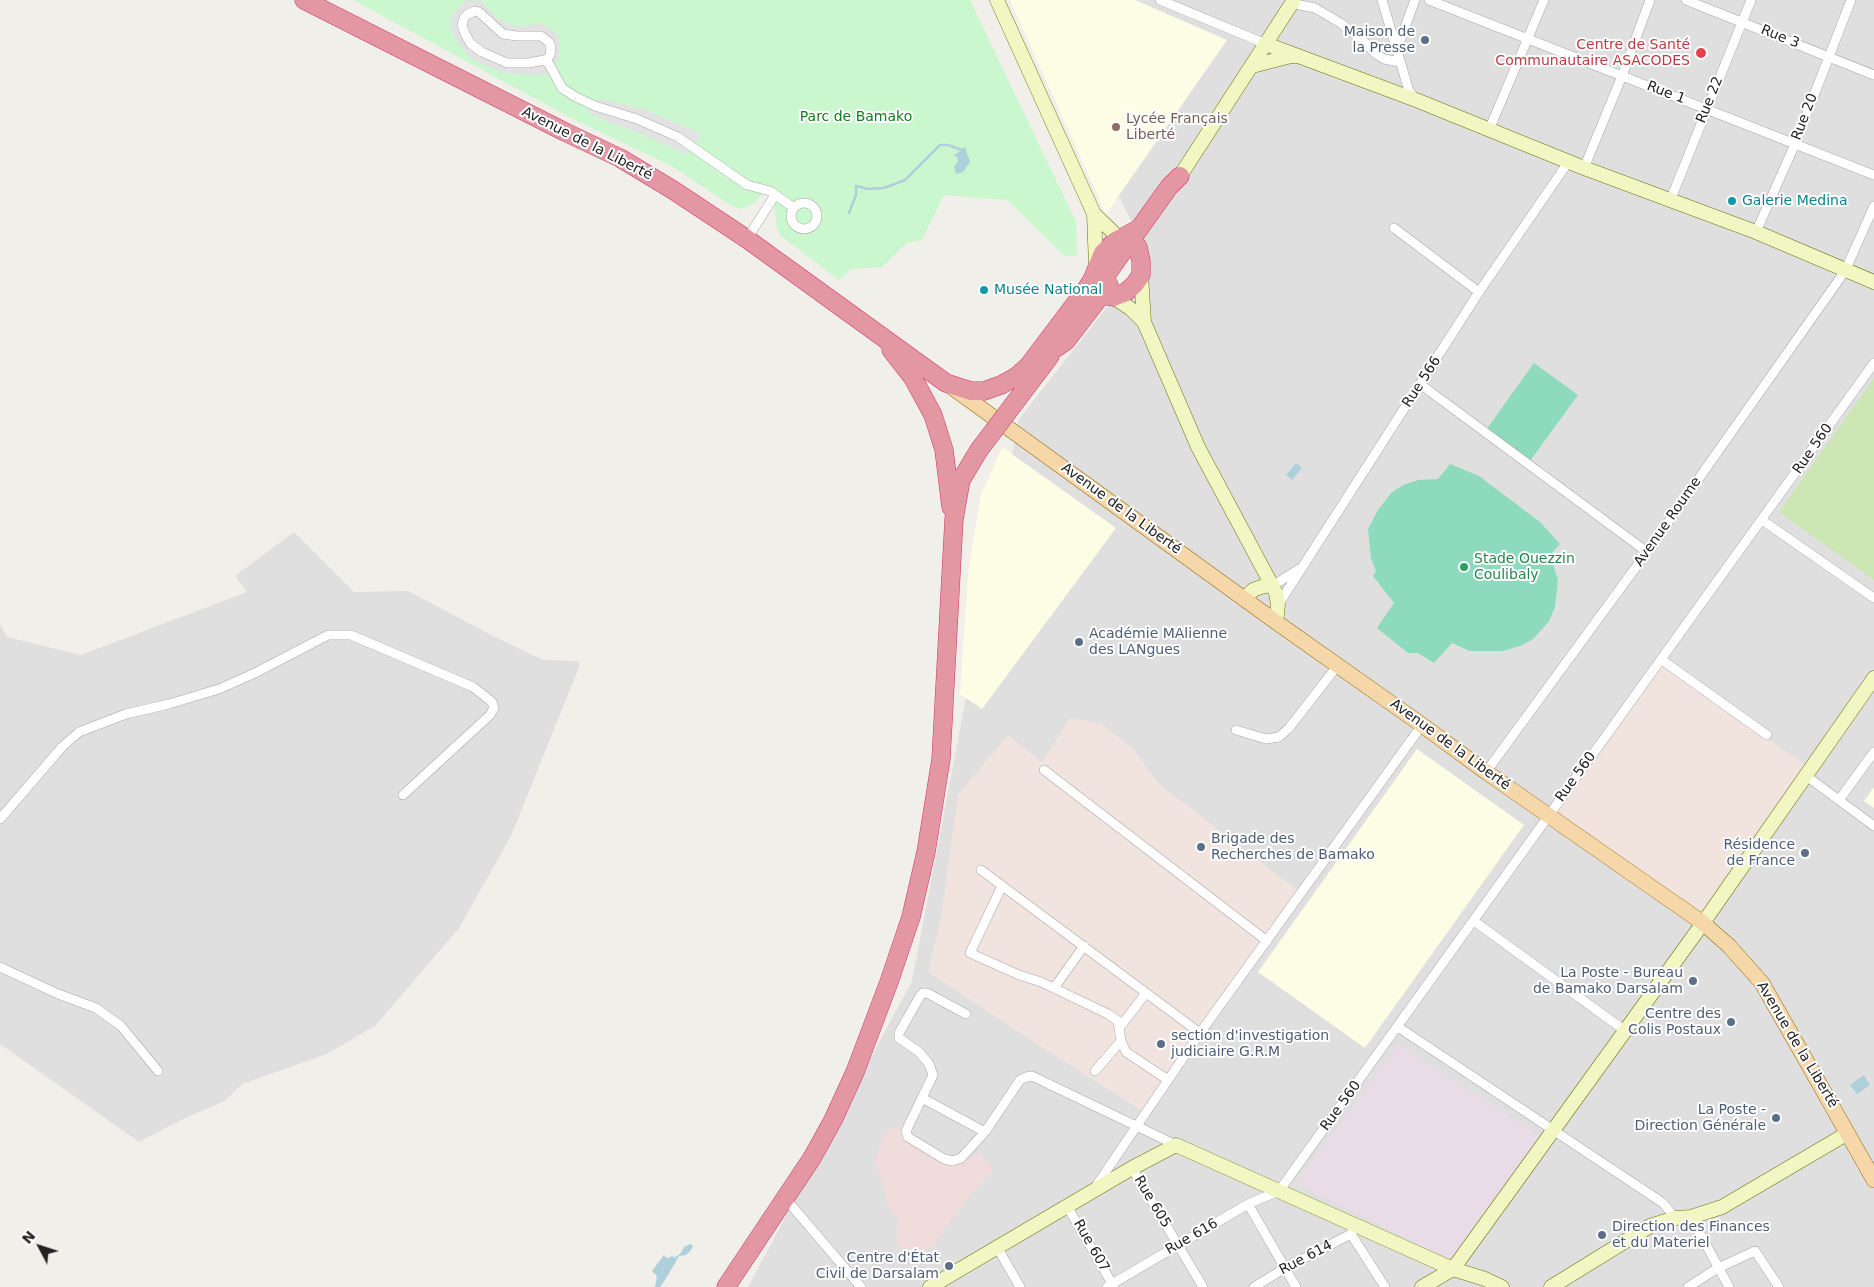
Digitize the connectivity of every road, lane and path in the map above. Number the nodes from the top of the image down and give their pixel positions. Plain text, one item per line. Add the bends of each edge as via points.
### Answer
1 (304, 0) edge
2 (997, 0) edge
3 (1160, 0) edge
4 (1382, 0) edge
5 (1415, 0) edge
6 (1429, 0) edge
7 (1544, 0) edge
8 (1650, 0) edge
9 (1686, 0) edge
10 (1751, 0) edge
11 (1851, 0) edge
12 (1292, 2) edge
13 (1742, 22) junction
14 (1528, 39) junction
15 (1266, 44) junction
16 (1397, 49) junction
17 (1300, 56) junction
18 (1829, 56) junction
19 (546, 61) junction
20 (1400, 62) junction
21 (1252, 66) junction
22 (1874, 74) edge
23 (1622, 76) junction
24 (1416, 100) junction
25 (1706, 109) junction
26 (1490, 130) junction
27 (1795, 144) junction
28 (1569, 161) junction
29 (1584, 168) junction
30 (1874, 175) edge
31 (1180, 176) joint
32 (775, 195) junction
33 (1670, 200) junction
34 (1874, 206) edge
35 (794, 208) dead end
36 (1094, 214) junction
37 (1394, 228) dead end
38 (1756, 232) junction
39 (1132, 238) junction
40 (747, 239) junction
41 (1096, 267) junction
42 (1846, 271) junction
43 (1141, 275) junction
44 (1874, 282) edge
45 (1479, 292) junction
46 (1104, 293) junction
47 (1144, 322) junction
48 (878, 334) junction
49 (1874, 363) edge
50 (946, 383) junction
51 (1420, 384) junction
52 (954, 518) junction
53 (1762, 520) junction
54 (1647, 552) junction
55 (1301, 567) junction
56 (1271, 585) junction
57 (1245, 598) junction
58 (1874, 598) edge
59 (1278, 605) junction
60 (1276, 622) junction
61 (1662, 660) junction
62 (1338, 665) junction
63 (1874, 678) edge
64 (1422, 724) junction
65 (1236, 730) dead end
66 (1767, 735) dead end
67 (1874, 752) edge
68 (1044, 770) dead end
69 (1486, 772) junction
70 (1805, 775) junction
71 (403, 795) dead end
72 (1839, 800) junction
73 (1549, 815) junction
74 (0, 819) edge
75 (1874, 826) edge
76 (981, 870) dead end
77 (1002, 886) junction
78 (1474, 921) junction
79 (1703, 922) junction
80 (1267, 941) junction
81 (1084, 946) junction
82 (0, 968) edge
83 (1054, 988) junction
84 (1146, 993) junction
85 (966, 1014) dead end
86 (1120, 1027) junction
87 (1398, 1027) junction
88 (1624, 1030) junction
89 (1200, 1033) junction
90 (1121, 1041) junction
91 (158, 1071) dead end
92 (1095, 1071) dead end
93 (1168, 1080) junction
94 (922, 1098) junction
95 (1137, 1127) junction
96 (1553, 1130) junction
97 (985, 1132) junction
98 (1848, 1133) junction
99 (1176, 1145) junction
100 (1132, 1168) junction
101 (1872, 1175) edge
102 (1093, 1191) junction
103 (1279, 1192) junction
104 (784, 1198) junction
105 (1248, 1204) junction
106 (1068, 1206) junction
107 (1675, 1218) junction
108 (1690, 1218) junction
109 (1353, 1229) junction
110 (1178, 1246) junction
111 (998, 1247) junction
112 (1285, 1268) junction
113 (1718, 1268) junction
114 (1453, 1269) junction
115 (728, 1284) edge
116 (1111, 1286) edge
117 (861, 1287) edge
118 (930, 1287) edge
119 (1020, 1287) edge
120 (1203, 1287) edge
121 (1254, 1287) edge
122 (1296, 1287) edge
123 (1385, 1287) edge
124 (1422, 1287) edge
125 (1502, 1287) edge
126 (1551, 1287) edge
127 (1688, 1287) edge
128 (1729, 1287) edge
129 (1778, 1287) edge

1 - 40 highway, Avenue de la Liberté via 620,158
2 - 36 street
3 - 15 street
4 - 16 street
5 - 16 street
6 - 14 street, Rue 1
7 - 14 street
8 - 23 street
9 - 13 street, Rue 3
10 - 13 street, Rue 22
11 - 18 street, Rue 20
12 - 15 street
12 - 20 street via 1315,8 1342,24 1376,54
13 - 18 street, Rue 3
13 - 25 street, Rue 22
14 - 23 street, Rue 1
14 - 26 street
15 - 17 street
15 - 21 street
16 - 20 street
17 - 21 street
17 - 24 street
18 - 22 street, Rue 3
18 - 27 street, Rue 20
19 - 19 street via 506,63 482,52 471,44 465,34 464,18 475,11 503,34 541,36 551,47
19 - 32 street via 562,88 574,96 594,106 664,129 747,185
20 - 24 street via 1409,91
21 - 31 street
23 - 25 street, Rue 1
23 - 29 street
24 - 26 street
25 - 27 street, Rue 1
25 - 33 street, Rue 22
26 - 28 street
27 - 30 street, Rue 1
27 - 38 street, Rue 20
28 - 29 street
28 - 45 street, Rue 566
29 - 33 street
31 - 39 highway
32 - 35 street
32 - 40 street
33 - 38 street
34 - 42 street, Avenue Roume
36 - 39 street
36 - 41 street
37 - 45 street
38 - 42 street
39 - 41 highway via 1110,245
39 - 43 highway via 1141,261
39 - 46 highway
40 - 48 highway, Avenue de la Liberté
41 - 46 street
41 - 50 highway via 1084,292 1029,365 1017,376 984,391 971,391
42 - 44 street
42 - 54 street, Avenue Roume
43 - 46 highway via 1126,292
43 - 47 street
45 - 51 street, Rue 566
46 - 47 street via 1131,309
46 - 52 highway, bridge via 1066,341 1056,348 979,450 961,480
47 - 56 street via 1198,447
48 - 50 highway
48 - 52 highway via 913,378 933,415 944,450
49 - 53 street, Rue 560
50 - 57 main road, Avenue de la Liberté
51 - 54 street
51 - 55 street, Rue 566
52 - 104 highway via 941,759 926,852 911,917 855,1072 812,1158
53 - 58 street
53 - 61 street, Rue 560
54 - 69 street, Avenue Roume
55 - 56 street
55 - 59 street, Rue 566
56 - 57 street via 1261,586
56 - 59 street
57 - 60 main road, Avenue de la Liberté
59 - 60 street
60 - 62 main road, Avenue de la Liberté
61 - 66 street
61 - 73 street, Rue 560
62 - 64 main road, Avenue de la Liberté
62 - 65 street via 1279,737 1266,739
63 - 70 street
64 - 69 main road, Avenue de la Liberté
64 - 80 street
67 - 72 street
68 - 80 street
69 - 73 main road, Avenue de la Liberté
70 - 72 street
70 - 79 street
71 - 74 street via 490,715 494,708 492,702 473,687 351,635 328,634 219,690 126,714 79,732 62,747
72 - 75 street
73 - 78 street, Rue 560
73 - 79 main road, Avenue de la Liberté
76 - 77 street
77 - 81 street
77 - 83 street via 970,953
78 - 87 street, Rue 560
78 - 88 street
79 - 88 street
79 - 98 main road, Avenue de la Liberté via 1730,946 1762,983
80 - 89 street
81 - 83 street
81 - 84 street
82 - 91 street via 96,1008 121,1026
83 - 86 street via 1108,1014 1118,1020
84 - 86 street
84 - 89 street
85 - 94 street via 923,993 899,1033 899,1038 919,1052 932,1069 933,1075
86 - 90 street
87 - 96 street
87 - 103 street, Rue 560
88 - 96 street
89 - 93 street
90 - 92 street
90 - 93 street via 1133,1058
93 - 95 street
94 - 97 street
94 - 97 street via 906,1134 944,1159 962,1158
95 - 97 street via 1032,1076 1020,1080
95 - 99 street
95 - 102 street
96 - 107 street via 1663,1203
96 - 114 street
98 - 101 main road, Avenue de la Liberté
98 - 108 street via 1722,1208
99 - 100 street
99 - 103 street
100 - 102 street
100 - 110 street, Rue 605
102 - 106 street
103 - 105 street, Rue 616
103 - 109 street
104 - 115 highway
104 - 117 street
105 - 110 street, Rue 616
105 - 112 street
106 - 111 street
106 - 116 street, Rue 607
107 - 108 street
107 - 126 street via 1650,1226
108 - 113 street
109 - 112 street, Rue 614
109 - 114 street
109 - 123 street
110 - 116 street, Rue 616
110 - 120 street, Rue 605
111 - 118 street
111 - 119 street
112 - 121 street, Rue 614
112 - 122 street
113 - 127 street
113 - 128 street
113 - 129 street via 1755,1251
114 - 124 street
114 - 125 street

